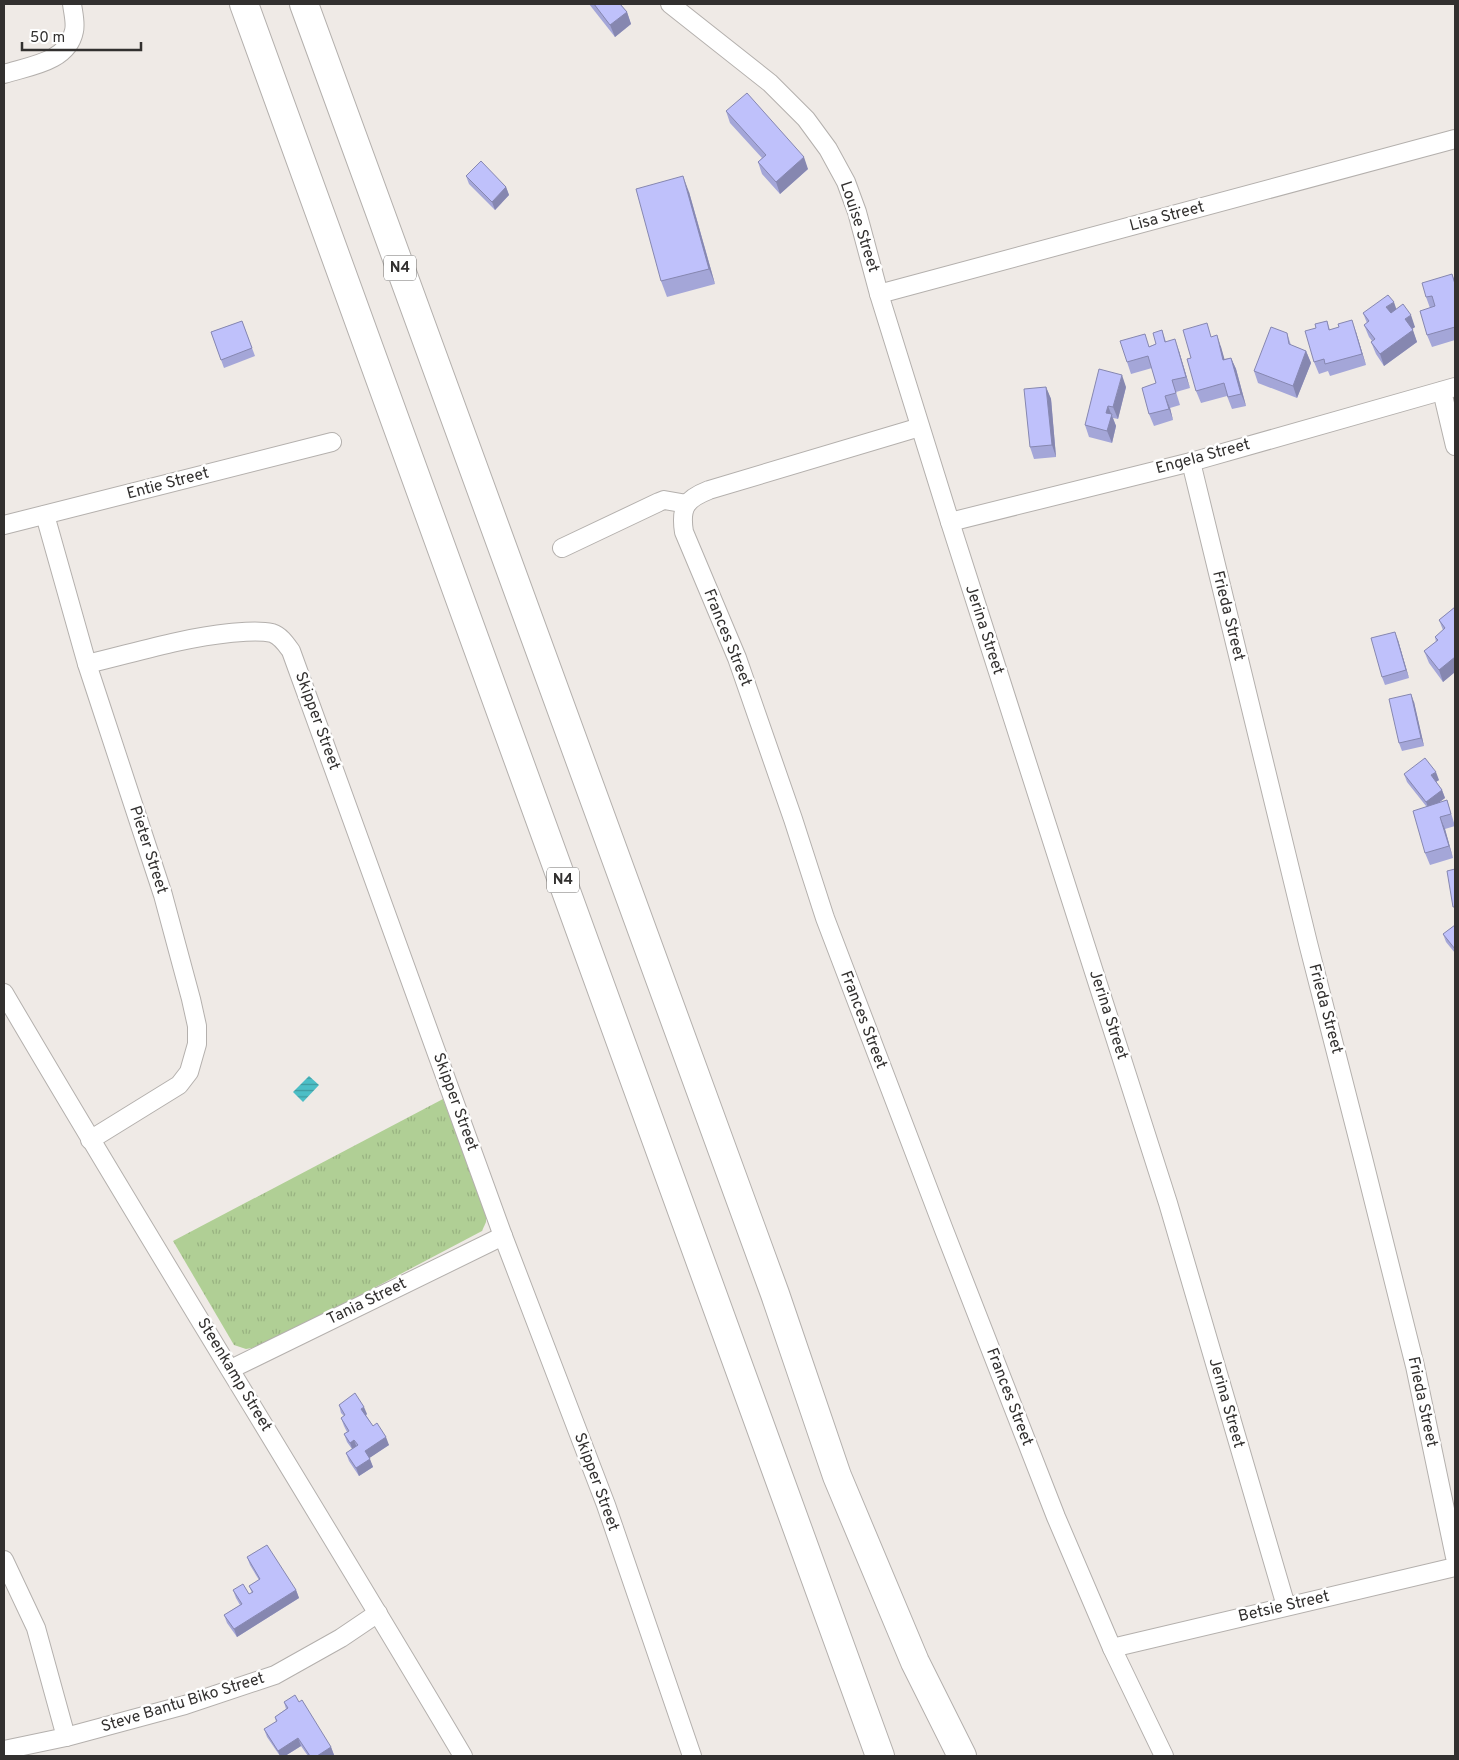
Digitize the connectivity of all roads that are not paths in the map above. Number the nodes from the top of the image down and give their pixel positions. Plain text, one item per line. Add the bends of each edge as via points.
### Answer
1 (72, 4) edge
2 (244, 4) edge
3 (304, 4) edge
4 (670, 4) edge
5 (4, 74) edge
6 (1455, 139) edge
7 (879, 294) junction
8 (1449, 389) edge
9 (920, 427) junction
10 (332, 442) dead end
11 (1455, 446) edge
12 (1190, 462) junction
13 (687, 504) junction
14 (45, 515) junction
15 (950, 522) junction
16 (4, 525) edge
17 (562, 548) dead end
18 (87, 664) junction
19 (4, 993) edge
20 (90, 1140) junction
21 (502, 1236) junction
22 (231, 1369) junction
23 (1455, 1557) edge
24 (4, 1560) edge
25 (1455, 1567) edge
26 (1286, 1606) junction
27 (378, 1614) junction
28 (1112, 1648) junction
29 (66, 1737) junction
30 (4, 1750) edge
31 (463, 1756) edge
32 (692, 1756) edge
33 (880, 1756) edge
34 (962, 1756) edge
35 (1164, 1756) edge

1 - 5 street via 75,30 70,43 46,62
2 - 33 highway, N4
3 - 34 highway, N4 via 775,1294 837,1476 915,1662
4 - 7 street, Louise Street via 770,82 806,119 828,149 846,182 857,212
6 - 7 street, Lisa Street
7 - 9 street, Louise Street
8 - 11 street
8 - 12 street, Engela Street
9 - 13 street via 709,490
9 - 15 street, Jerina Street
10 - 14 street, Entie Street
12 - 15 street, Engela Street
12 - 23 street, Frieda Street via 1412,1357
13 - 17 street via 664,500
13 - 28 street, Frances Street via 682,518 684,532 737,658 825,918 1056,1517
14 - 16 street, Entie Street
14 - 18 street, Pieter Street
15 - 26 street, Jerina Street via 1168,1203
18 - 20 street, Pieter Street via 163,896 197,1026 197,1044 189,1072 180,1085
18 - 21 street, Skipper Street via 199,636 241,632 274,634 291,651
19 - 20 street, Steenkamp Street
20 - 22 street, Steenkamp Street
21 - 22 street, Tania Street
21 - 32 street, Skipper Street via 606,1505
22 - 27 street, Steenkamp Street
24 - 29 street via 36,1628
25 - 26 street, Betsie Street
26 - 28 street, Betsie Street
27 - 29 street, Steve Bantu Biko Street via 275,1675 185,1705
27 - 31 street, Steenkamp Street
28 - 35 street, Frances Street
29 - 30 street, Steve Bantu Biko Street

